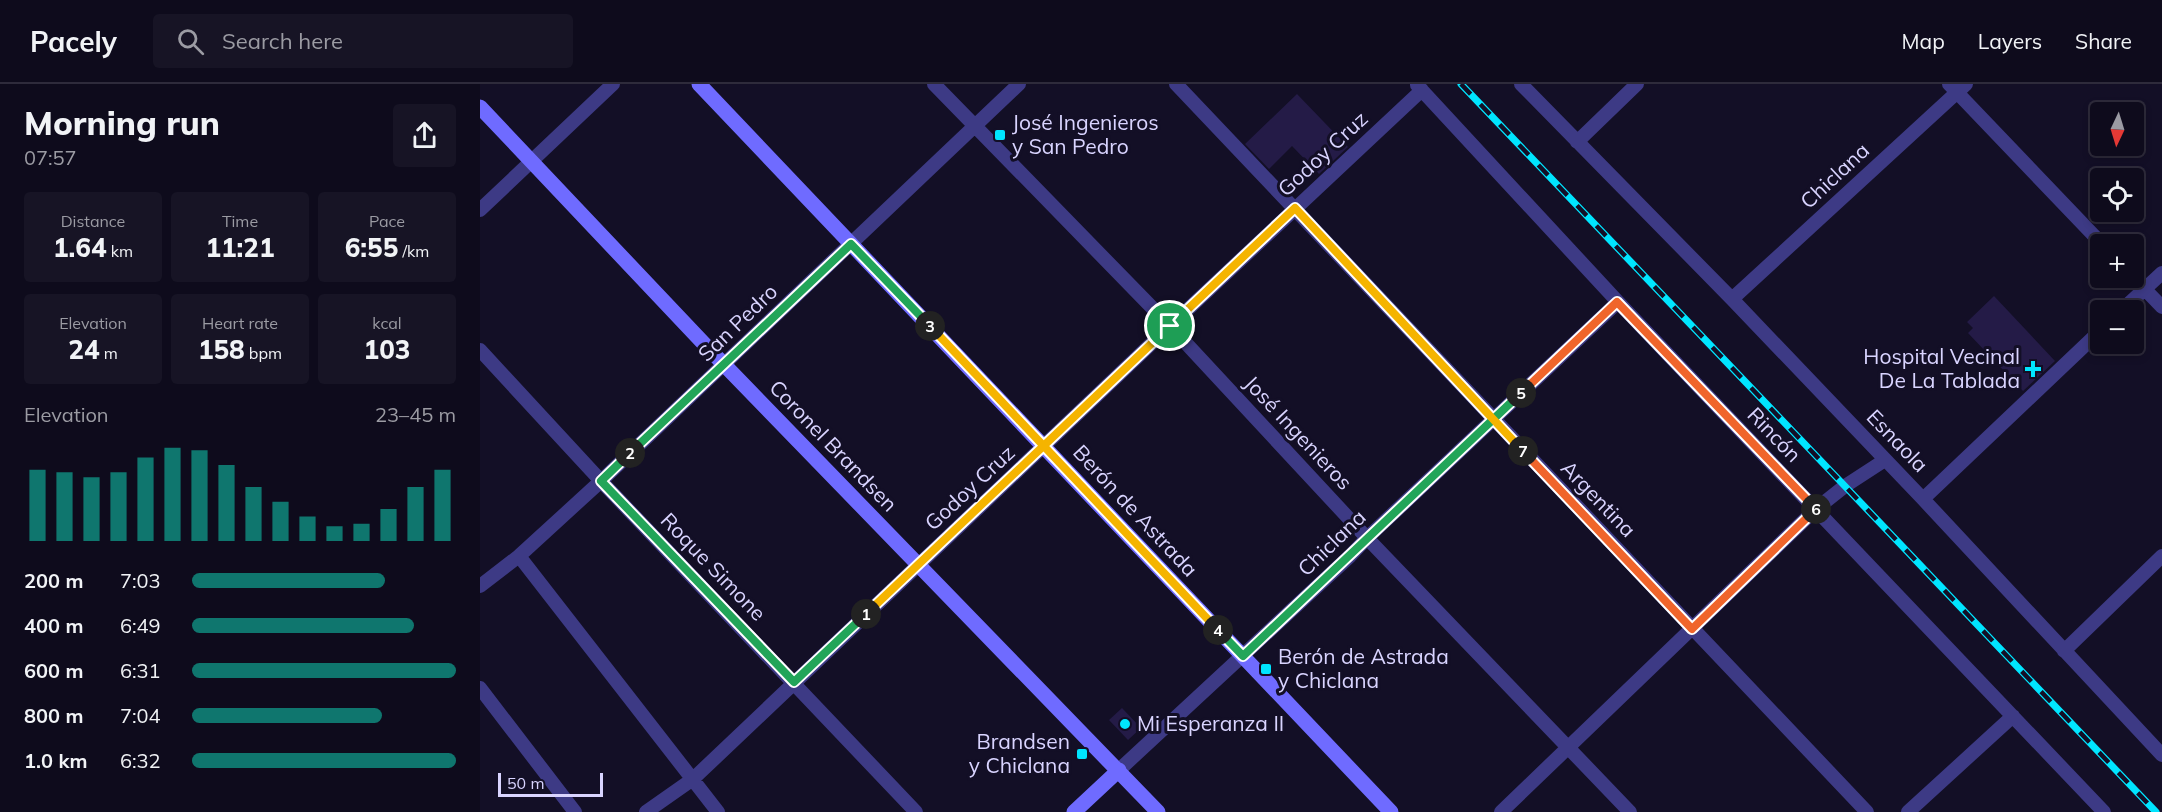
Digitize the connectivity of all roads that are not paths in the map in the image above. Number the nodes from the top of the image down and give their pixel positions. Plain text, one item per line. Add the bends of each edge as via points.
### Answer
1 (613, 84) edge
2 (699, 84) edge
3 (934, 84) edge
4 (1019, 84) edge
5 (1176, 84) edge
6 (1521, 84) edge
7 (1637, 84) edge
8 (1419, 87) edge
9 (1957, 87) edge
10 (480, 107) edge
11 (974, 126) junction
12 (1577, 141) junction
13 (532, 162) junction
14 (1295, 208) junction
15 (480, 210) edge
16 (2093, 234) edge
17 (851, 244) junction
18 (2162, 273) edge
19 (2145, 289) junction
20 (1732, 299) junction
21 (2133, 300) edge
22 (1617, 302) junction
23 (2162, 307) edge
24 (1170, 326) junction
25 (2090, 340) edge
26 (480, 350) edge
27 (725, 365) junction
28 (1493, 419) junction
29 (1045, 446) junction
30 (1885, 460) junction
31 (601, 481) junction
32 (1923, 499) junction
33 (1816, 509) junction
34 (1367, 538) junction
35 (519, 556) junction
36 (2162, 556) edge
37 (919, 565) junction
38 (480, 586) edge
39 (1692, 629) junction
40 (2064, 651) junction
41 (1243, 656) junction
42 (794, 682) junction
43 (480, 688) edge
44 (2013, 716) junction
45 (1569, 747) junction
46 (2162, 754) edge
47 (1119, 770) junction
48 (693, 779) junction
49 (575, 812) edge
50 (646, 812) edge
51 (718, 812) edge
52 (916, 812) edge
53 (1074, 812) edge
54 (1158, 812) edge
55 (1391, 812) edge
56 (1501, 812) edge
57 (1630, 812) edge
58 (1867, 812) edge
59 (1908, 812) edge
60 (2104, 812) edge

1 - 13 street
2 - 17 street, Berón de Astrada
3 - 11 street, José Ingenieros
4 - 11 street, San Pedro
5 - 14 street, Argentina
6 - 12 street, Esnaola
7 - 12 street
8 - 14 street, Godoy Cruz
8 - 22 street, Rincón
9 - 16 street
9 - 20 street, Chiclana
10 - 13 street, Coronel Brandsen
11 - 17 street, San Pedro
11 - 24 street, José Ingenieros
12 - 20 street, Esnaola
13 - 15 street
13 - 27 street, Coronel Brandsen
14 - 24 street, Godoy Cruz
14 - 28 street, Argentina
17 - 27 street, San Pedro
17 - 29 street, Berón de Astrada
18 - 19 street
19 - 21 street
19 - 23 street
20 - 30 street, Esnaola
22 - 28 street, Chiclana
22 - 33 street, Rincón
24 - 29 street, Godoy Cruz
24 - 34 street, José Ingenieros
25 - 32 street
26 - 31 street, Roque Simone
27 - 31 street, San Pedro
27 - 37 street, Coronel Brandsen
28 - 34 street, Chiclana
28 - 39 street, Argentina
29 - 37 street, Godoy Cruz
29 - 41 street, Berón de Astrada
30 - 32 street, Esnaola
30 - 33 street
31 - 35 street, San Pedro
31 - 42 street, Roque Simone
32 - 40 street, Esnaola
33 - 39 street
33 - 44 street, Rincón
34 - 41 street, Chiclana
34 - 45 street, José Ingenieros
35 - 38 street, San Pedro
35 - 48 street
36 - 40 street
37 - 42 street, Godoy Cruz
37 - 47 street, Coronel Brandsen
39 - 45 street
39 - 58 street, Argentina
40 - 46 street, Esnaola
41 - 47 street, Chiclana
41 - 55 street, Berón de Astrada
42 - 48 street, Godoy Cruz
42 - 52 street, Roque Simone
43 - 49 street
44 - 59 street
44 - 60 street, Rincón
45 - 56 street
45 - 57 street, José Ingenieros
47 - 53 street, Chiclana
47 - 54 street, Coronel Brandsen
48 - 50 street, Godoy Cruz
48 - 51 street

